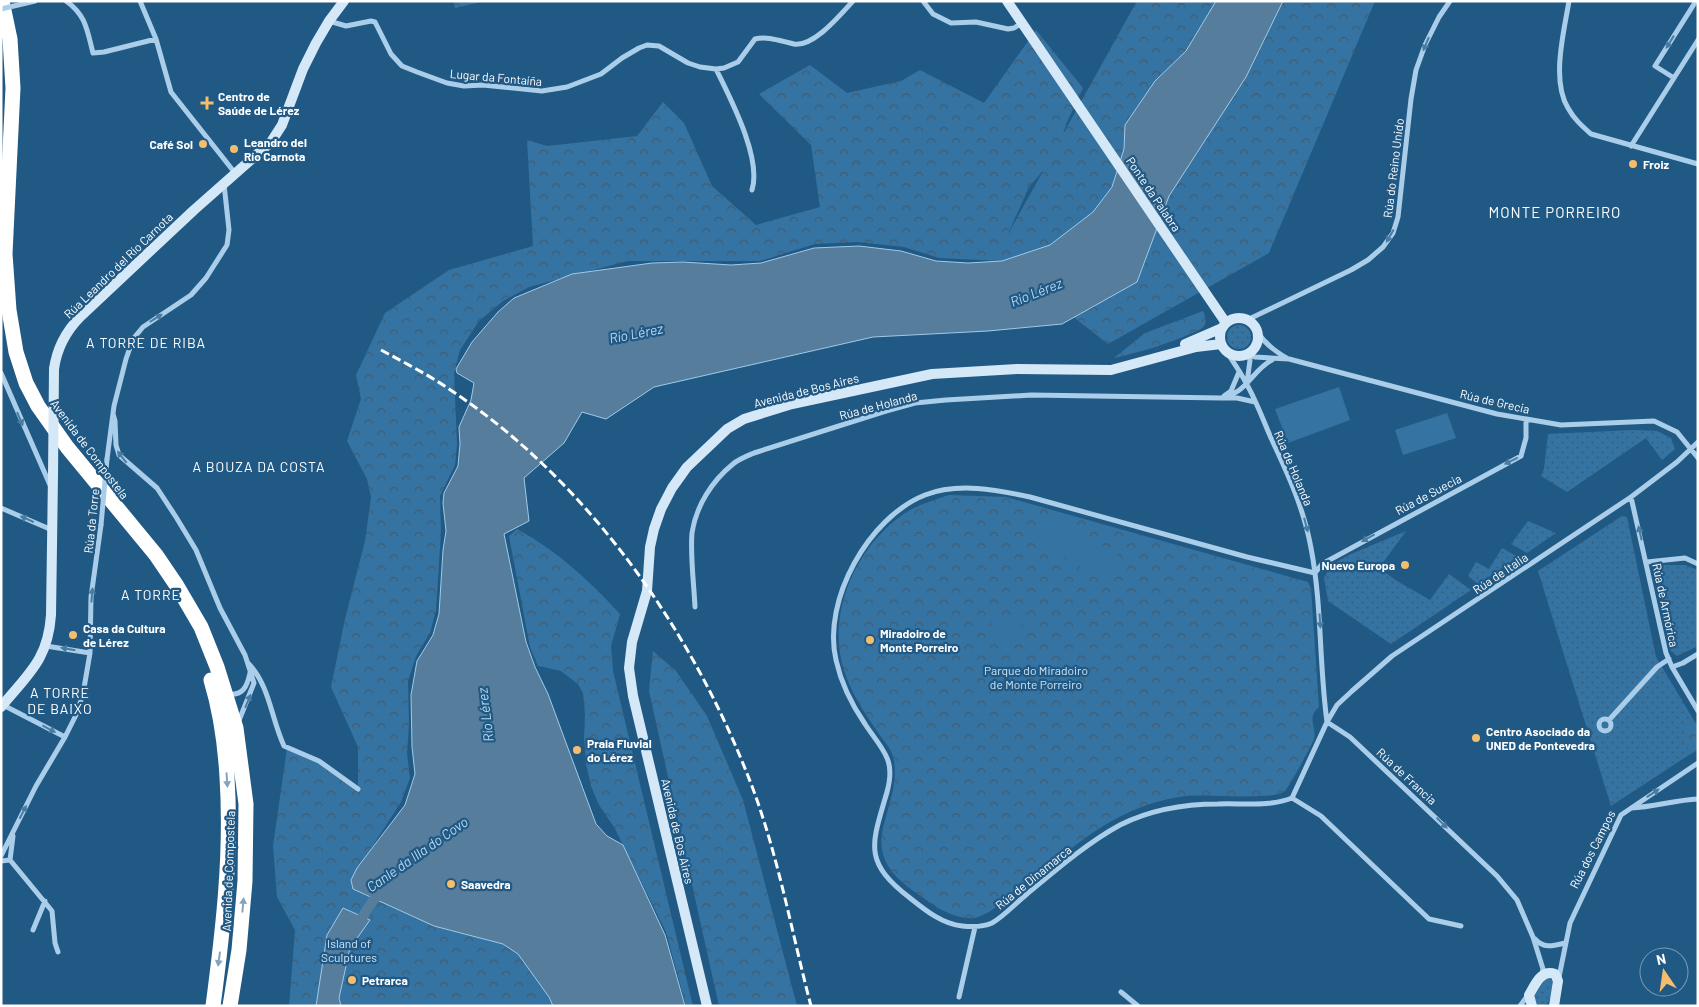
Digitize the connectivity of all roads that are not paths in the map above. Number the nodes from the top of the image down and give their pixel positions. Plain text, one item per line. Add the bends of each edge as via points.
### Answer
1 (2, 1) edge
2 (36, 1) edge
3 (66, 1) edge
4 (140, 1) edge
5 (344, 1) edge
6 (853, 1) edge
7 (923, 1) edge
8 (1007, 1) edge
9 (1450, 1) edge
10 (1569, 1) edge
11 (1696, 1) edge
12 (1, 9) edge
13 (329, 21) junction
14 (1022, 23) junction
15 (156, 39) junction
16 (1698, 40) edge
17 (716, 69) junction
18 (1674, 78) junction
19 (1630, 146) junction
20 (1698, 164) edge
21 (235, 173) junction
22 (224, 183) junction
23 (752, 190) dead end
24 (1247, 320) junction
25 (1224, 325) junction
26 (1258, 333) junction
27 (1221, 344) junction
28 (1228, 354) junction
29 (1248, 354) junction
30 (1273, 359) junction
31 (1289, 359) junction
32 (1147, 361) junction
33 (1239, 372) junction
34 (1, 373) edge
35 (1247, 384) junction
36 (1222, 398) junction
37 (1255, 402) junction
38 (113, 414) junction
39 (1526, 419) junction
40 (1698, 442) edge
41 (1691, 449) junction
42 (1698, 458) edge
43 (52, 489) junction
44 (1631, 497) junction
45 (1, 508) edge
46 (130, 526) junction
47 (52, 530) junction
48 (1646, 562) junction
49 (1698, 564) edge
50 (1315, 573) junction
51 (695, 607) dead end
52 (46, 646) junction
53 (90, 653) junction
54 (1698, 654) edge
55 (1669, 659) junction
56 (248, 663) junction
57 (1672, 667) junction
58 (250, 673) junction
59 (226, 694) junction
60 (2, 706) edge
61 (1698, 711) edge
62 (1609, 720) dead end
63 (1327, 722) junction
64 (236, 728) junction
65 (65, 737) junction
66 (1698, 763) edge
67 (358, 790) dead end
68 (1292, 798) junction
69 (1698, 799) edge
70 (1630, 808) junction
71 (13, 831) junction
72 (1, 856) edge
73 (10, 860) junction
74 (1, 861) edge
75 (45, 901) junction
76 (1461, 926) dead end
77 (975, 927) junction
78 (33, 930) dead end
79 (1533, 937) junction
80 (1565, 943) junction
81 (58, 952) dead end
82 (1542, 975) junction
83 (1558, 981) junction
84 (1121, 992) dead end
85 (1529, 994) junction
86 (959, 997) dead end
87 (1553, 1005) edge
88 (213, 1006) edge
89 (230, 1006) edge
90 (707, 1006) edge
91 (1138, 1006) edge
92 (1520, 1006) edge
93 (1532, 1006) edge

1 - 46 highway, Avenida de Compostela via 10,39 13,88 5,254 16,352 38,406
2 - 12 street, bridge
3 - 15 street via 78,9 93,53
4 - 15 street
5 - 13 street, Rúa Leandro del Río Carnota
6 - 17 street via 809,42 794,44 777,39 754,39 738,62
7 - 14 street via 933,14 951,22 976,22 1008,29
8 - 14 street, Ponte da Palabra
9 -> 24 street, Rúa do Reino Unido via 1425,45 1416,70 1398,217 1393,233 1368,260
10 - 19 street via 1560,74 1567,107 1591,134
11 -> 18 street via 1656,66
13 - 17 street, Lugar da Fontaíña via 346,26 375,22 391,54 402,66 439,81 464,86 554,90 601,74 647,45 659,46 688,63
13 - 21 street, Rúa Leandro del Río Carnota via 303,68 277,134
14 - 25 street, Ponte da Palabra via 1212,301
15 - 21 street via 171,92
16 - 18 street
17 - 23 street via 739,115 748,144 753,169
18 - 19 street
19 - 20 street
21 - 22 street, Rúa Leandro del Río Carnota
38 -> 22 street, Rúa da Torre via 133,339 143,327 191,294 223,254 229,230
22 - 43 street, Rúa Leandro del Río Carnota, bridge via 72,325 61,342 54,369
24 - 25 street via 1236,318
24 - 26 street
25 - 27 street via 1220,333
25 - 32 street, Avenida de Bos Aires
26 - 29 street via 1256,345
26 - 31 street, Rúa de Grecia via 1274,351
27 - 28 street
27 - 32 street, Avenida de Bos Aires via 1196,347
28 - 29 street via 1238,357
28 - 33 street, Rúa de Holanda
29 - 30 street, Rúa de Grecia
29 - 35 street
30 - 31 street, Rúa de Grecia
30 - 35 street
31 - 39 street, Rúa de Grecia
32 - 90 street, Avenida de Bos Aires via 1112,370 1017,369 932,374 792,404 744,419 727,429 697,457 672,488 654,529 647,591 632,642 629,668
33 - 35 street, Rúa de Holanda
33 - 36 street via 1231,391
34 -> 43 street
35 - 36 street, Rúa de Holanda via 1233,395
35 - 37 street, Rúa de Holanda
36 - 37 street, Rúa de Holanda
36 - 51 street, Rúa de Holanda via 1031,395 915,403 754,453 734,463 717,480 696,515 692,535
37 -> 50 street, Rúa de Holanda via 1299,500
53 -> 38 street, Rúa da Torre, bridge via 91,597
56 -> 38 street via 196,550 157,488 119,455
39 - 41 street, Rúa de Grecia via 1561,425 1654,421 1677,432
39 -> 50 street, Rúa de Suecia via 1526,438 1521,456 1322,564
40 - 41 street, Rúa de Italia
41 - 42 street, Rúa de Grecia
41 - 44 street, Rúa de Italia
43 - 47 street, Rúa Leandro del Río Carnota
48 -> 44 street, Rúa de Armórica
44 - 63 street, Rúa de Italia via 1392,656 1337,705
47 -> 45 street
46 - 59 highway, Avenida de Compostela via 156,555 201,627
46 -> 88 highway, Avenida de Compostela via 192,631 208,670 224,731 229,806 228,881
47 - 52 street, Rúa Leandro del Río Carnota via 51,621
48 - 49 street via 1685,558
48 - 55 street, Rúa de Armórica
50 -> 63 street
50 - 77 street via 1000,490 967,489 928,494 908,504 885,523 861,550 842,588 833,642 836,662 849,698 887,757 890,768 890,783 875,833 875,854 892,884 929,913 952,923
53 -> 52 street
52 - 60 street, Rúa Leandro del Río Carnota via 38,662
53 - 65 street, Rúa da Torre via 83,694
54 - 57 street
55 - 57 street, Rúa de Armórica
55 - 62 street via 1657,667
56 - 58 street
56 - 67 street via 261,680 284,746 319,761
57 - 61 street, Rúa de Armórica
58 - 59 street via 242,692
64 -> 58 street via 253,687
59 - 64 highway, Avenida de Compostela
60 -> 65 street
63 - 68 street
63 -> 79 street, Rúa de Francia via 1350,737 1498,876 1516,900
89 -> 64 highway, Avenida de Compostela via 245,880 246,804
71 -> 65 street, Rúa da Torre
70 -> 66 street, Rúa dos Campos
68 - 76 street via 1321,816 1429,919
68 - 77 street, Rúa de Dinamarca via 1260,804 1181,806 1121,825 1087,847 991,923
69 - 70 street
70 - 80 street, Rúa dos Campos via 1621,815 1570,924
71 - 72 street, Rúa da Torre
71 - 73 street
73 - 74 street
73 - 75 street
75 - 78 street
75 - 81 street via 52,911
77 - 86 street
79 - 80 street via 1544,946
79 - 82 street, Rúa de Francia
80 - 83 street, Rúa dos Campos
82 - 83 street via 1553,973
82 - 85 street
83 - 87 street
84 - 91 street
85 - 92 street
85 - 93 street

